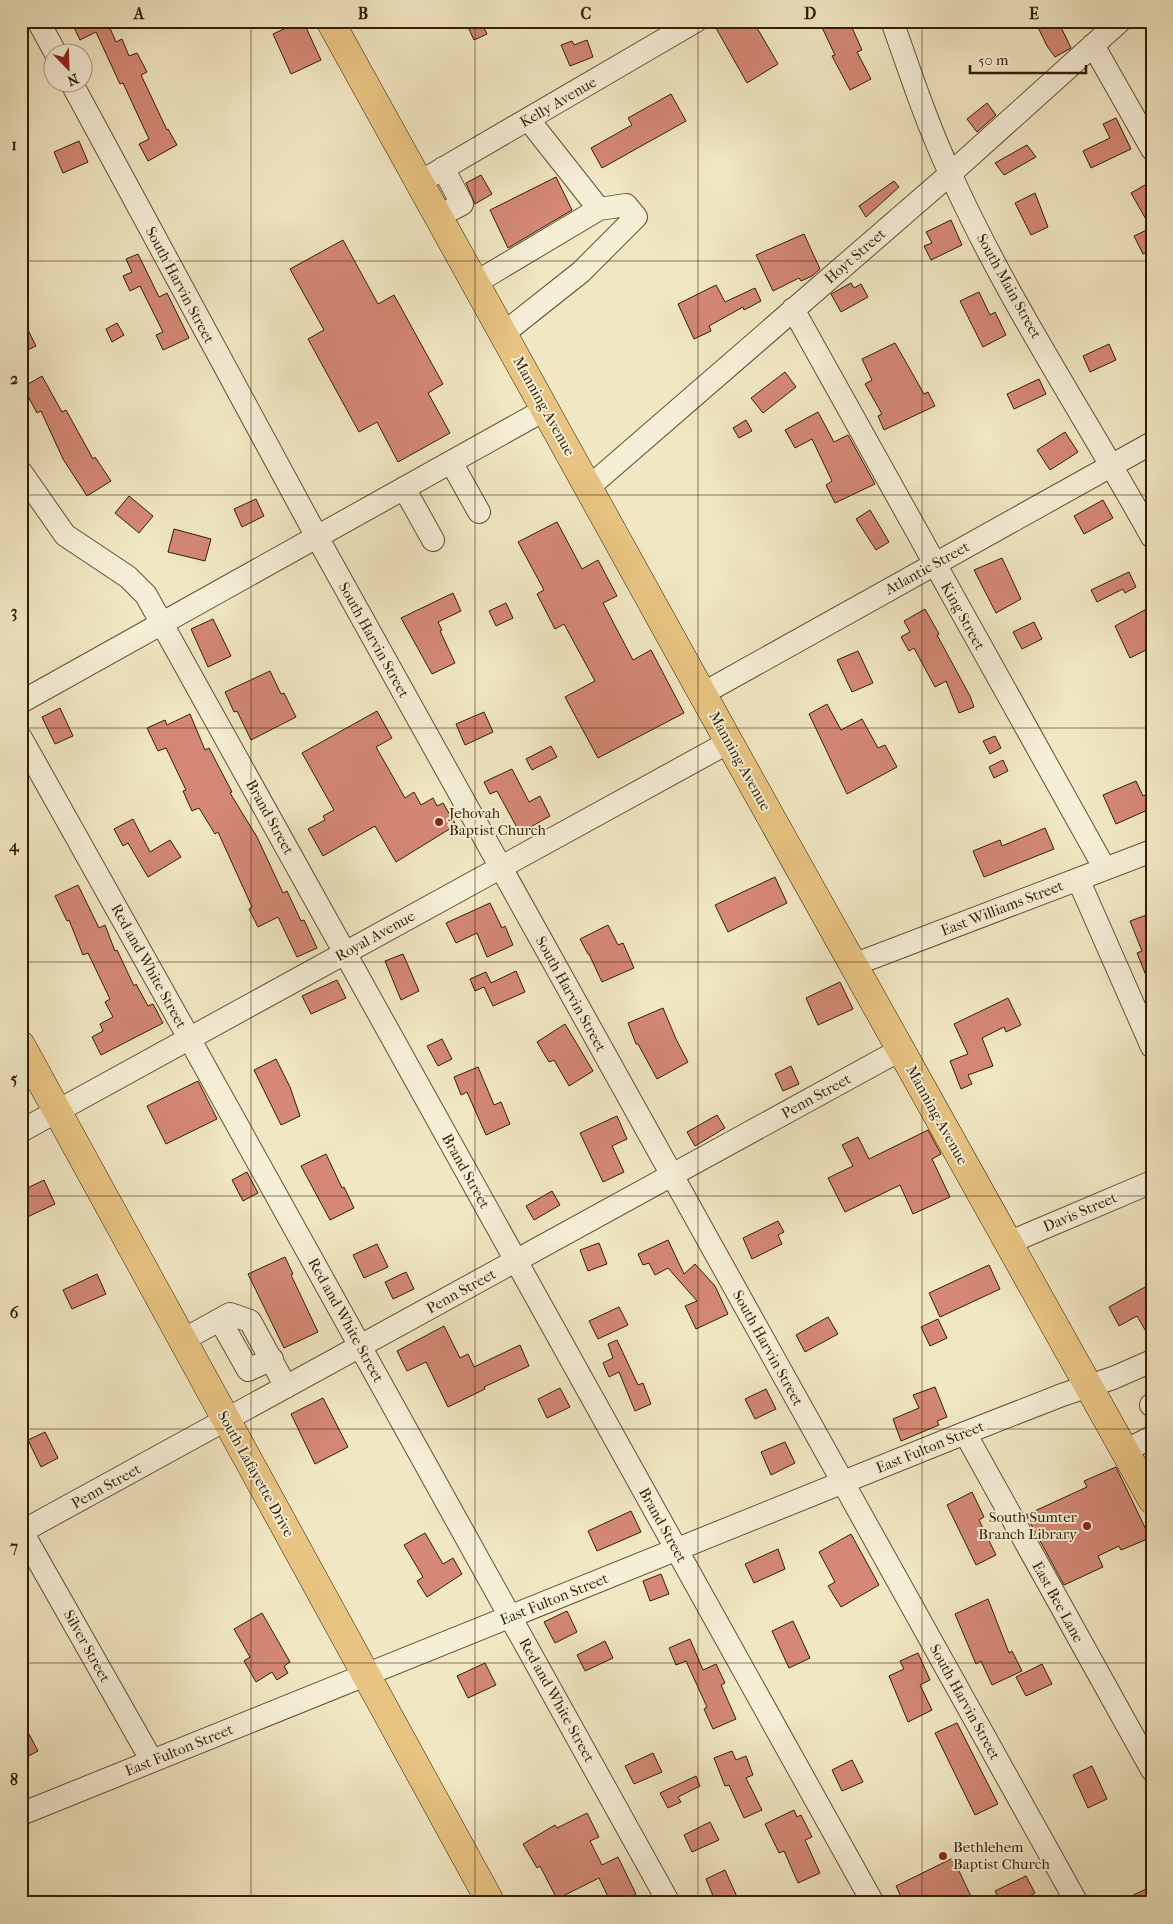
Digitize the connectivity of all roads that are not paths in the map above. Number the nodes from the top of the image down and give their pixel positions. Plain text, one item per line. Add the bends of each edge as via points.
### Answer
1 (38, 21) edge
2 (330, 21) edge
3 (696, 21) edge
4 (892, 21) edge
5 (1120, 21) edge
6 (50, 42) edge
7 (1093, 45) junction
8 (76, 92) edge
9 (528, 119) junction
10 (1152, 149) edge
11 (443, 168) junction
12 (950, 174) junction
13 (420, 182) junction
14 (599, 209) junction
15 (439, 216) junction
16 (476, 282) junction
17 (793, 309) junction
18 (504, 333) junction
19 (546, 409) junction
20 (1152, 443) edge
21 (450, 462) junction
22 (1111, 466) junction
23 (21, 472) edge
24 (589, 487) junction
25 (404, 488) junction
26 (29, 502) edge
27 (479, 512) dead end
28 (317, 537) junction
29 (1152, 538) edge
30 (433, 540) dead end
31 (935, 564) junction
32 (163, 624) junction
33 (702, 694) junction
34 (21, 702) edge
35 (21, 738) edge
36 (729, 742) junction
37 (1152, 851) edge
38 (500, 867) junction
39 (1104, 869) junction
40 (1078, 879) junction
41 (345, 953) junction
42 (853, 965) junction
43 (189, 1038) junction
44 (21, 1045) edge
45 (1152, 1047) edge
46 (900, 1050) junction
47 (57, 1111) junction
48 (21, 1131) edge
49 (672, 1175) junction
50 (1152, 1182) edge
51 (1008, 1243) junction
52 (516, 1260) junction
53 (183, 1340) junction
54 (360, 1346) junction
55 (1152, 1361) edge
56 (1088, 1386) junction
57 (286, 1387) junction
58 (226, 1419) junction
59 (965, 1433) junction
60 (1152, 1438) edge
61 (1125, 1450) junction
62 (842, 1483) junction
63 (1152, 1500) edge
64 (22, 1531) edge
65 (677, 1550) junction
66 (510, 1617) junction
67 (366, 1675) junction
68 (152, 1761) junction
69 (1152, 1770) edge
70 (21, 1814) edge
71 (491, 1903) edge
72 (669, 1903) edge
73 (872, 1903) edge
74 (1077, 1903) edge

1 - 6 street
2 - 13 main road, Manning Avenue
3 - 9 street, Kelly Avenue
4 - 12 street, South Main Street
5 - 7 street, Hoyt Street
7 - 10 street
7 - 12 street, Hoyt Street
8 - 28 street, South Harvin Street
9 - 11 street, Kelly Avenue
9 - 14 street
11 - 13 street, Kelly Avenue
11 - 15 street via 462,204
12 - 17 street, Hoyt Street
12 - 22 street, South Main Street via 1011,292
13 - 15 main road, Manning Avenue
14 - 16 street
14 - 18 street via 626,205 636,217 581,272
15 - 16 main road, Manning Avenue
16 - 18 main road, Manning Avenue
17 - 24 street, Hoyt Street
17 - 31 street, King Street
18 - 19 main road, Manning Avenue
19 - 21 street
19 - 24 main road, Manning Avenue
20 - 22 street, Atlantic Street
21 - 25 street
21 - 27 street
22 - 29 street, South Main Street
22 - 31 street, Atlantic Street
23 - 26 street, Brand Street
24 - 33 main road, Manning Avenue
25 - 28 street
25 - 30 street
26 - 32 street, Brand Street via 65,535 138,586
28 - 32 street
28 - 38 street, South Harvin Street
31 - 33 street, Atlantic Street
31 - 39 street, King Street
32 - 34 street
32 - 41 street, Brand Street
33 - 36 main road, Manning Avenue
35 - 43 street, Red and White Street
36 - 38 street, Royal Avenue
36 - 42 main road, Manning Avenue
37 - 39 street, East Williams Street
38 - 41 street, Royal Avenue
38 - 49 street, South Harvin Street
39 - 40 street, East Williams Street
40 - 42 street, East Williams Street
40 - 45 street
41 - 43 street, Royal Avenue
41 - 52 street, Brand Street
42 - 46 main road, Manning Avenue
43 - 47 street, Royal Avenue
43 - 54 street, Red and White Street
44 - 47 main road, South Lafayette Drive
46 - 49 street, Penn Street
46 - 51 main road, Manning Avenue
47 - 48 street, Royal Avenue
47 - 53 main road, South Lafayette Drive
49 - 52 street, Penn Street
49 - 62 street, South Harvin Street
50 - 51 street, Davis Street
51 - 56 main road, Manning Avenue
52 - 54 street, Penn Street
52 - 65 street, Brand Street
53 - 57 street via 230,1314 250,1321
53 - 58 main road, South Lafayette Drive
54 - 57 street, Penn Street
54 - 66 street, Red and White Street
55 - 56 street, East Fulton Street
56 - 59 street, East Fulton Street
56 - 61 main road, Manning Avenue
57 - 58 street, Penn Street
58 - 64 street, Penn Street
58 - 67 main road, South Lafayette Drive
59 - 62 street, East Fulton Street
59 - 69 street, East Bee Lane
60 - 61 street
61 - 63 main road, Manning Avenue
62 - 65 street, East Fulton Street
62 - 74 street, South Harvin Street
64 - 68 street, Silver Street
65 - 66 street, East Fulton Street
65 - 73 street, Brand Street
66 - 67 street, East Fulton Street
66 - 72 street, Red and White Street
67 - 68 street, East Fulton Street
67 - 71 main road, South Lafayette Drive
68 - 70 street, East Fulton Street

